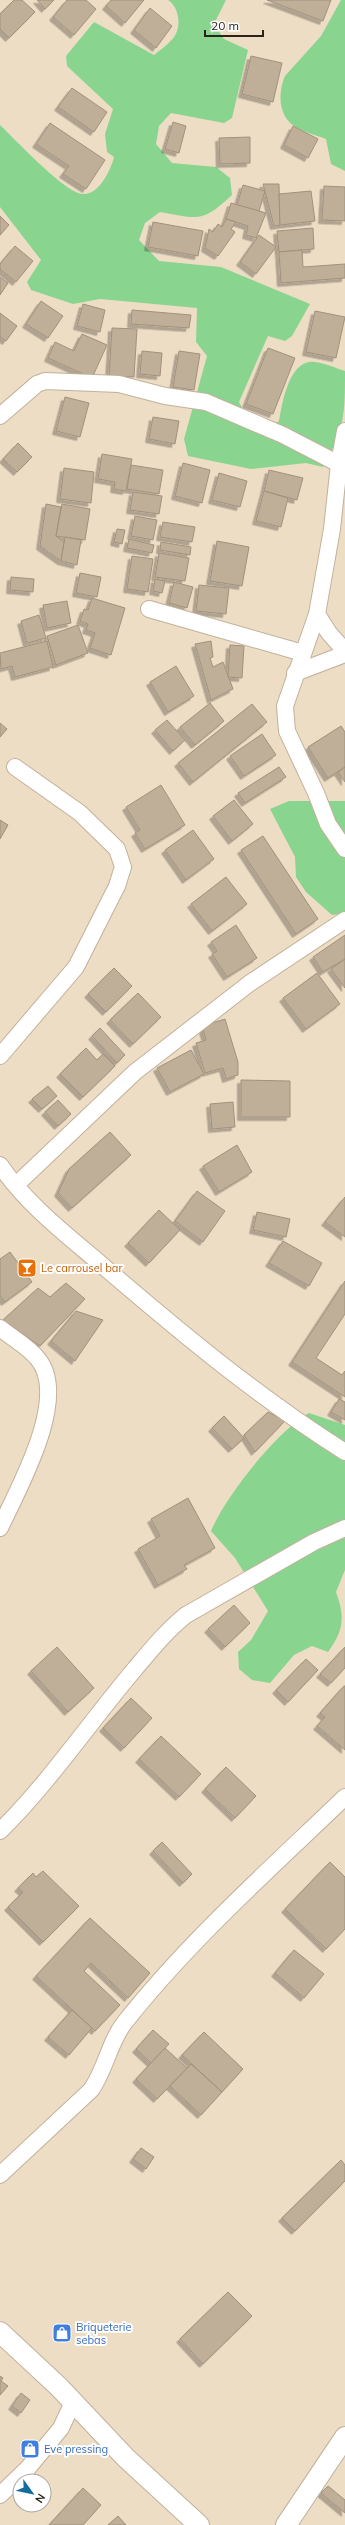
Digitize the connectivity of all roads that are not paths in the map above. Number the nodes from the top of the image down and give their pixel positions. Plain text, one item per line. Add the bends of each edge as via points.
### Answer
1 (0, 416) edge
2 (345, 431) edge
3 (338, 464) junction
4 (149, 609) dead end
5 (317, 614) junction
6 (303, 653) junction
7 (345, 653) edge
8 (295, 673) junction
9 (15, 767) dead end
10 (345, 849) edge
11 (345, 920) edge
12 (0, 1056) edge
13 (0, 1165) edge
14 (16, 1185) junction
15 (0, 1328) edge
16 (345, 1452) edge
17 (0, 1528) edge
18 (345, 1528) edge
19 (345, 1797) edge
20 (0, 1831) edge
21 (0, 2176) edge
22 (0, 2332) edge
23 (73, 2402) junction
24 (345, 2437) edge
25 (0, 2495) edge
26 (199, 2525) edge
27 (286, 2525) edge

1 - 3 street via 37,384 45,381 119,384 165,396 206,402 283,435
2 - 3 street
3 - 5 street via 332,529
4 - 6 street
5 - 6 street
5 - 7 street
6 - 8 street
7 - 8 street
8 - 10 street via 285,706 287,731 328,824
9 - 12 street via 80,813 117,849 122,867 116,886 76,968
11 - 14 street via 250,983 135,1072
13 - 14 street
14 - 16 street via 48,1218 202,1349 306,1428
15 - 17 street via 38,1359 46,1378 48,1396 40,1441
18 - 20 street via 314,1542 206,1603 169,1629 97,1713 18,1814
19 - 21 street via 198,1939 124,2024 101,2077 91,2090
22 - 23 street
23 - 25 street via 61,2428 28,2468
23 - 26 street via 126,2458
24 - 27 street

